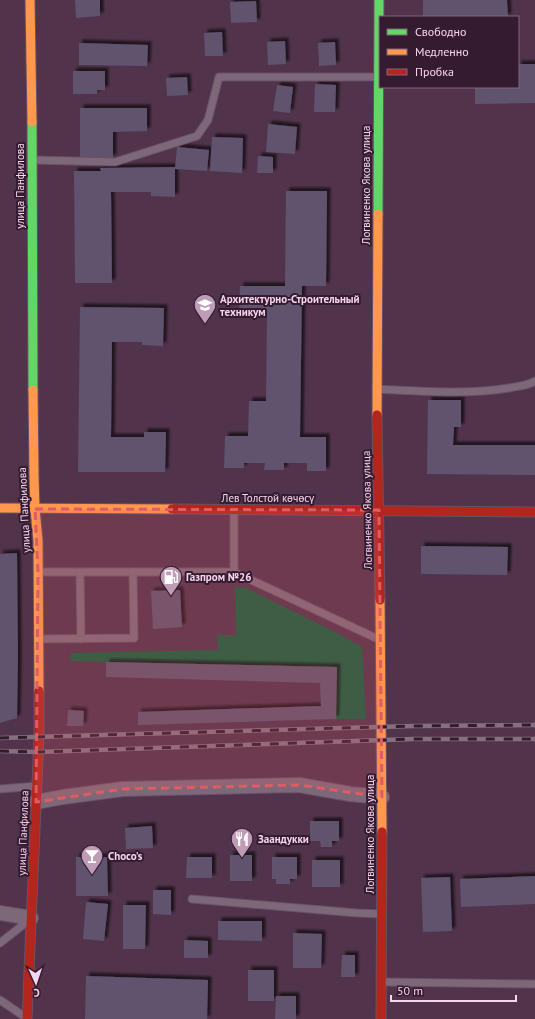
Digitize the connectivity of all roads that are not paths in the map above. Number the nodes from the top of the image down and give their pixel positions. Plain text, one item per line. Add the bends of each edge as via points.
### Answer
1 (30, 0) edge
2 (379, 0) edge
3 (379, 77) junction
4 (32, 160) junction
5 (535, 381) edge
6 (377, 388) junction
7 (0, 508) edge
8 (35, 508) junction
9 (234, 509) junction
10 (379, 510) junction
11 (535, 512) edge
12 (38, 572) junction
13 (80, 572) junction
14 (133, 572) junction
15 (234, 572) junction
16 (38, 639) junction
17 (82, 639) junction
18 (380, 640) junction
19 (37, 786) junction
20 (0, 789) edge
21 (382, 797) junction
22 (36, 802) junction
23 (192, 899) dead end
24 (0, 913) edge
25 (382, 914) junction
26 (31, 918) junction
27 (0, 943) edge
28 (382, 982) junction
29 (535, 984) edge
30 (0, 1000) edge
31 (27, 1019) edge
32 (381, 1019) edge

1 - 4 street, улица Панфилова
2 - 3 street, Логвиненко Якова улица
3 - 4 lane via 219,77 208,120 197,136 116,162
3 - 6 street, Логвиненко Якова улица
4 - 8 street, улица Панфилова
5 - 6 lane via 529,385 499,390 454,392
6 - 10 street, Логвиненко Якова улица
7 - 8 street, Лев Толстой көчөсү
8 - 9 street, Лев Толстой көчөсү
8 - 12 street, улица Панфилова
9 - 10 street, Лев Толстой көчөсү
9 - 15 lane
10 - 11 street, Лев Толстой көчөсү
10 - 18 street, Логвиненко Якова улица
12 - 13 lane
12 - 16 street, улица Панфилова
13 - 14 lane
13 - 17 lane
14 - 15 lane
14 - 17 lane via 134,638
15 - 18 lane
16 - 17 lane
16 - 19 street, улица Панфилова
18 - 21 street, Логвиненко Якова улица
19 - 20 lane
19 - 22 street, улица Панфилова
21 - 22 street via 299,785 123,789
21 - 25 street, Логвиненко Якова улица
22 - 26 street, улица Панфилова
23 - 25 lane
24 - 26 street
25 - 28 street, Логвиненко Якова улица
26 - 27 lane
26 - 31 street, улица Панфилова
28 - 29 lane
28 - 32 street, Логвиненко Якова улица
30 - 31 lane

